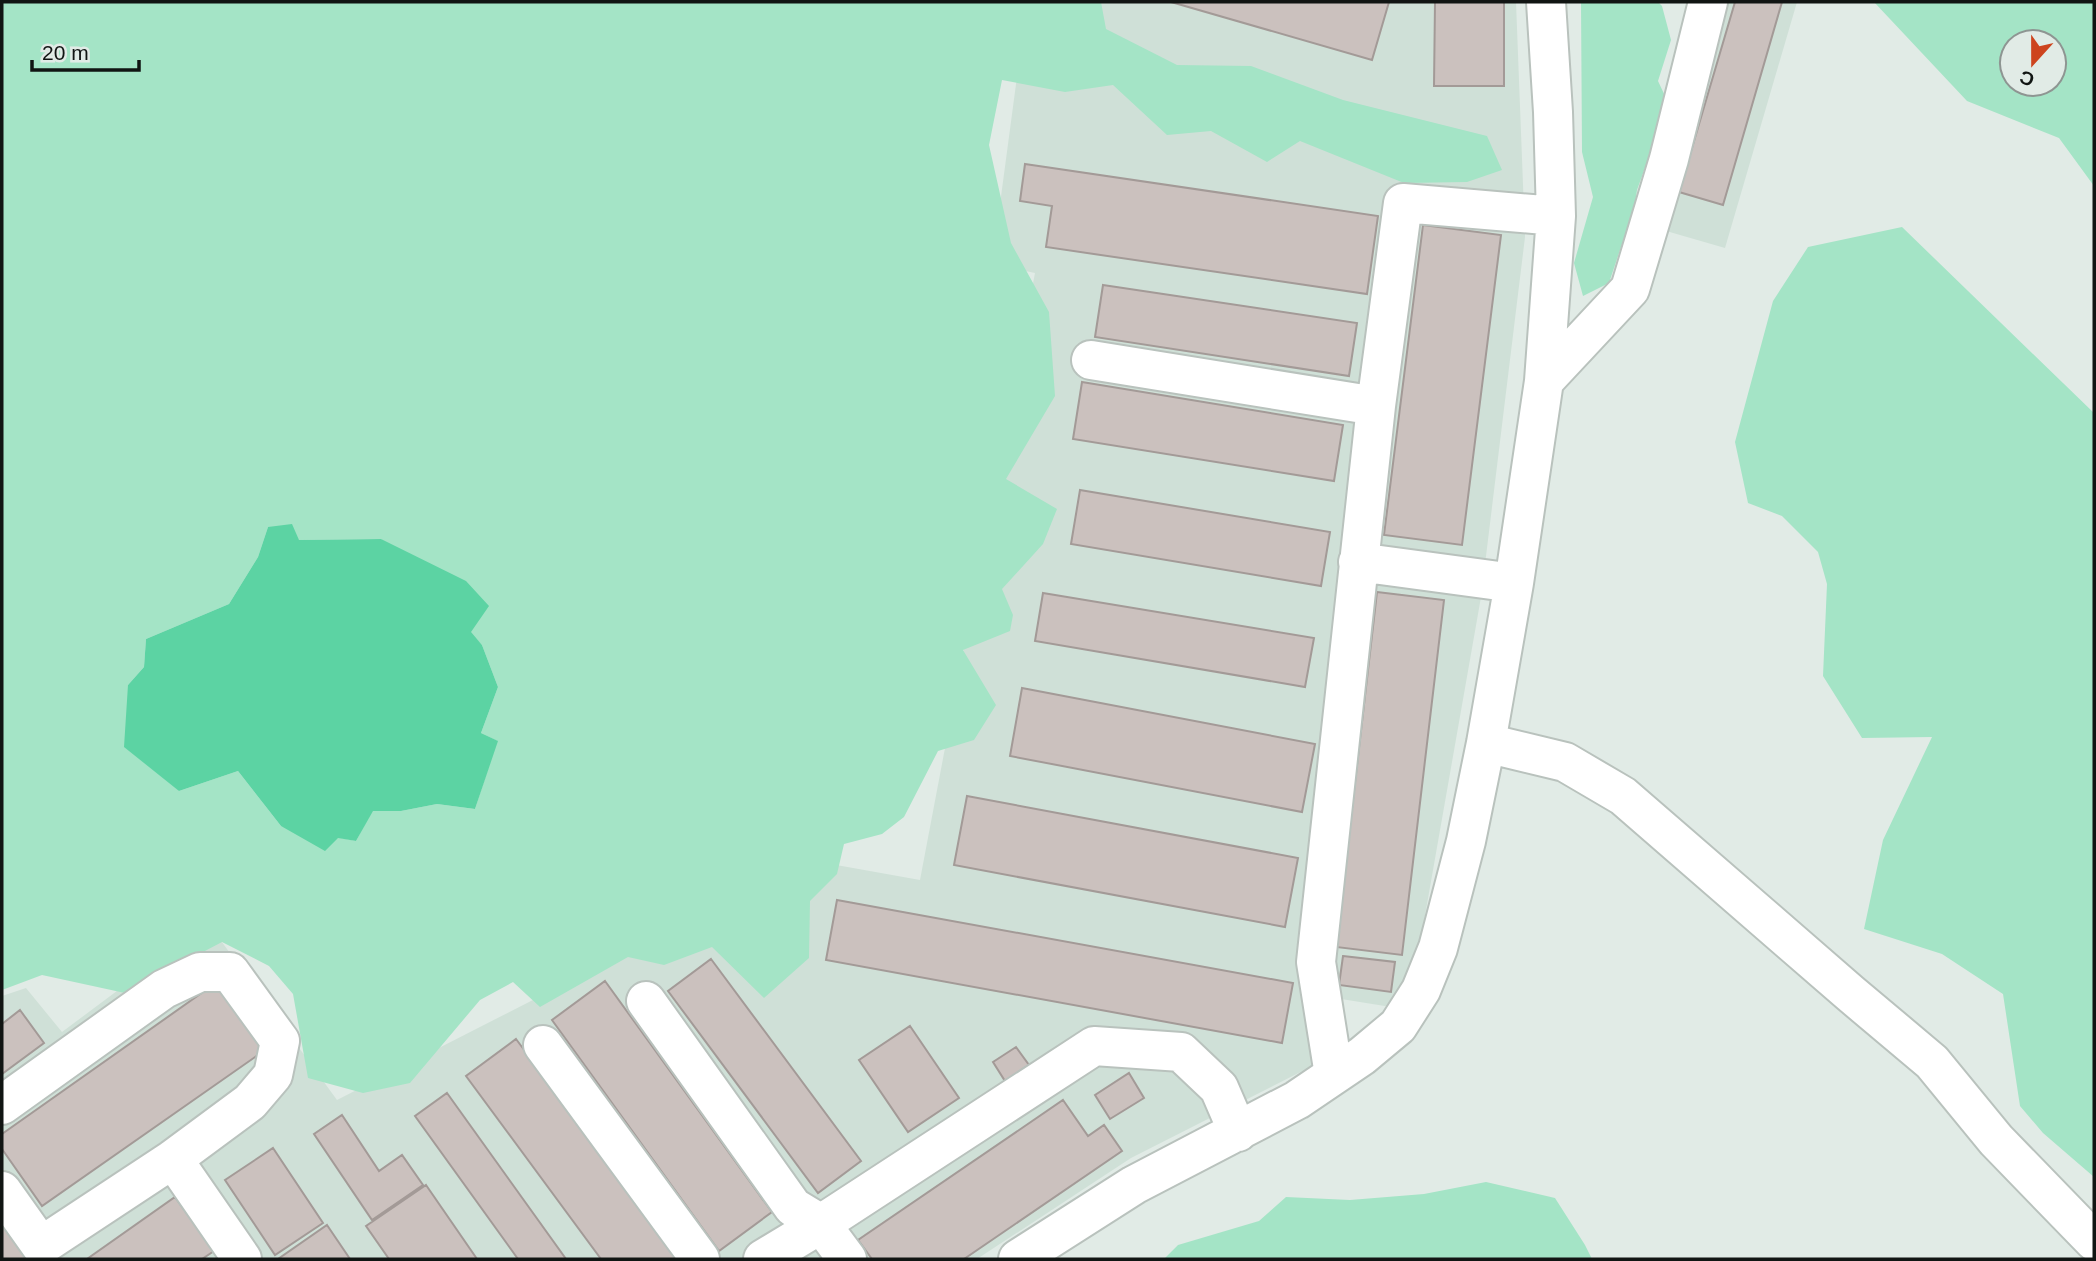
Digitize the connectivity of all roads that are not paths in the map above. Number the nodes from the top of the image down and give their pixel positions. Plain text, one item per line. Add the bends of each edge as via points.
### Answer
1 (1546, 2) edge
2 (1708, 2) edge
3 (1556, 216) junction
4 (1091, 360) dead end
5 (1544, 381) junction
6 (1376, 406) junction
7 (1358, 562) junction
8 (1514, 583) junction
9 (1486, 743) junction
10 (646, 1001) dead end
11 (543, 1045) dead end
12 (1334, 1075) junction
13 (2, 1105) edge
14 (1238, 1132) junction
15 (173, 1159) junction
16 (2, 1191) edge
17 (821, 1224) junction
18 (2094, 1241) edge
19 (45, 1253) edge
20 (242, 1259) edge
21 (700, 1259) edge
22 (763, 1259) edge
23 (847, 1259) edge
24 (1018, 1259) edge

1 - 3 street
2 - 5 street via 1669,159 1630,289
3 - 5 street
3 - 6 street via 1403,204
4 - 6 street
5 - 8 street
6 - 7 street
7 - 8 street
7 - 12 street via 1315,962
8 - 9 street
9 - 12 street via 1438,948 1421,990 1398,1026
9 - 18 street via 1565,762 1623,796 1933,1062 1996,1140
10 - 17 street via 793,1206
11 - 21 street
12 - 14 street
13 - 15 street via 164,989 200,972 230,972 280,1041 273,1075 250,1102
14 - 17 street via 1219,1088 1181,1052 1094,1045
14 - 24 street via 1134,1185
15 - 19 street
15 - 20 street
16 - 19 street
17 - 22 street
17 - 23 street

